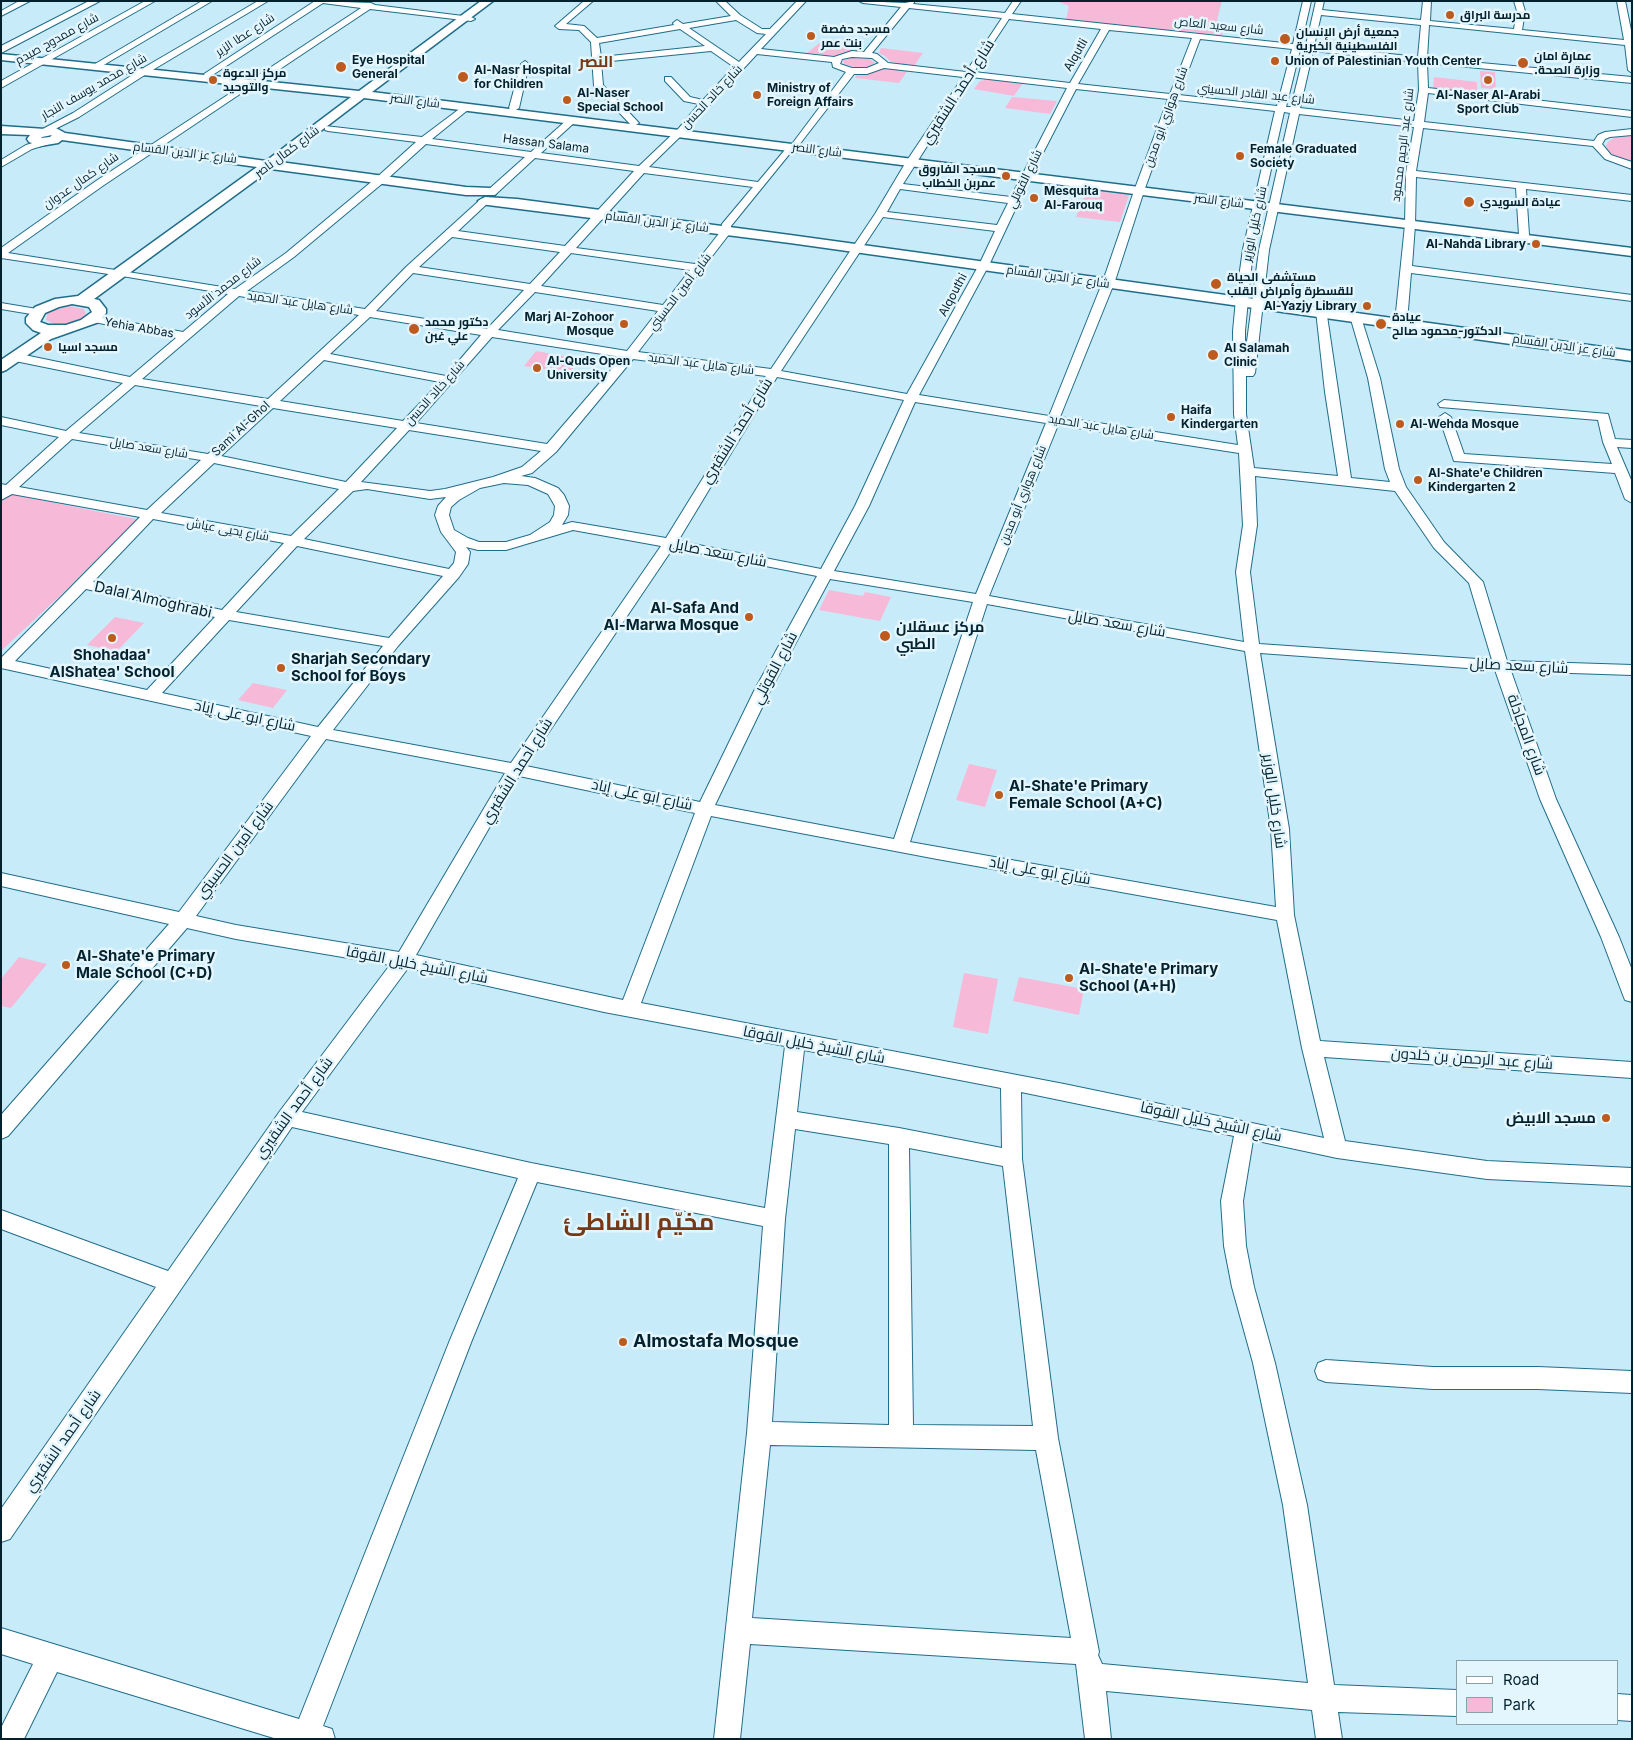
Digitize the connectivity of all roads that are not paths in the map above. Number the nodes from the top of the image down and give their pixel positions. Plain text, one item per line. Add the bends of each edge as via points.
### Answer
1 (26, 1) edge
2 (96, 1) edge
3 (151, 1) edge
4 (208, 1) edge
5 (264, 1) edge
6 (322, 1) edge
7 (377, 1) edge
8 (488, 1) edge
9 (495, 1) edge
10 (589, 1) edge
11 (720, 1) edge
12 (802, 1) edge
13 (863, 1) edge
14 (1017, 1) edge
15 (1307, 1) edge
16 (1427, 1) edge
17 (1518, 1) edge
18 (1621, 1) edge
19 (909, 4) edge
20 (1319, 6) edge
21 (368, 7) junction
22 (1, 14) edge
23 (1007, 16) junction
24 (737, 17) junction
25 (468, 19) junction
26 (1426, 22) junction
27 (678, 24) junction
28 (1107, 26) junction
29 (1518, 31) junction
30 (772, 32) junction
31 (1197, 35) junction
32 (595, 41) junction
33 (1631, 43) edge
34 (1296, 47) junction
35 (714, 48) junction
36 (1309, 48) junction
37 (754, 51) junction
38 (1, 54) edge
39 (867, 54) junction
40 (44, 60) junction
41 (596, 60) junction
42 (836, 60) junction
43 (1422, 60) junction
44 (99, 64) junction
45 (525, 64) dead end
46 (883, 65) junction
47 (740, 66) junction
48 (151, 69) junction
49 (1632, 70) edge
50 (851, 71) junction
51 (208, 74) junction
52 (970, 75) junction
53 (668, 79) dead end
54 (1632, 80) edge
55 (256, 81) junction
56 (1, 85) edge
57 (1072, 86) junction
58 (1424, 90) junction
59 (369, 93) junction
60 (1067, 96) joint
61 (1173, 98) junction
62 (705, 103) junction
63 (466, 108) junction
64 (514, 108) junction
65 (1280, 109) junction
66 (1296, 110) junction
67 (1632, 114) edge
68 (572, 120) junction
69 (634, 123) junction
70 (1418, 124) junction
71 (328, 128) junction
72 (1, 131) edge
73 (680, 132) junction
74 (1632, 132) edge
75 (47, 137) junction
76 (423, 141) junction
77 (1597, 144) junction
78 (794, 145) junction
79 (148, 150) junction
80 (534, 155) junction
81 (1, 159) edge
82 (913, 160) junction
83 (1, 164) edge
84 (1632, 166) edge
85 (271, 167) junction
86 (642, 169) junction
87 (1411, 172) junction
88 (1027, 175) junction
89 (377, 182) junction
90 (760, 185) junction
91 (897, 186) junction
92 (1521, 186) junction
93 (1139, 189) junction
94 (489, 196) junction
95 (1632, 198) edge
96 (1014, 201) junction
97 (1258, 203) junction
98 (1274, 206) junction
99 (602, 213) junction
100 (880, 214) junction
101 (1410, 223) junction
102 (726, 229) junction
103 (1001, 229) junction
104 (449, 233) junction
105 (1524, 235) junction
106 (856, 248) junction
107 (568, 250) junction
108 (1632, 250) edge
109 (1, 254) edge
110 (984, 265) junction
111 (698, 268) junction
112 (410, 269) junction
113 (1406, 269) junction
114 (124, 274) junction
115 (1108, 282) junction
116 (533, 288) junction
117 (235, 294) junction
118 (1632, 298) edge
119 (1242, 300) junction
120 (89, 302) junction
121 (1259, 303) junction
122 (1, 306) edge
123 (666, 309) junction
124 (37, 312) junction
125 (1322, 312) junction
126 (368, 313) junction
127 (1356, 317) junction
128 (94, 319) junction
129 (1401, 322) junction
130 (42, 328) junction
131 (67, 329) junction
132 (490, 332) junction
133 (185, 336) junction
134 (945, 339) joint
135 (1632, 354) edge
136 (630, 355) junction
137 (320, 356) junction
138 (5, 359) edge
139 (774, 373) junction
140 (132, 380) junction
141 (449, 380) junction
142 (911, 398) junction
143 (270, 403) junction
144 (1054, 419) junction
145 (1, 421) edge
146 (406, 426) junction
147 (69, 435) junction
148 (1609, 442) junction
149 (1632, 444) edge
150 (1245, 450) junction
151 (547, 453) junction
152 (210, 458) junction
153 (1620, 469) junction
154 (1248, 471) junction
155 (498, 480) junction
156 (1345, 482) junction
157 (476, 485) junction
158 (352, 486) junction
159 (1399, 487) junction
160 (4, 491) edge
161 (557, 497) junction
162 (1632, 499) edge
163 (148, 516) junction
164 (446, 528) junction
165 (607, 530) junction
166 (542, 535) junction
167 (294, 541) junction
168 (516, 544) junction
169 (669, 544) junction
170 (458, 569) junction
171 (826, 574) junction
172 (82, 584) junction
173 (981, 599) junction
174 (224, 615) junction
175 (393, 643) junction
176 (1252, 648) junction
177 (2, 664) edge
178 (1501, 666) junction
179 (1632, 670) edge
180 (150, 696) junction
181 (322, 733) junction
182 (515, 769) junction
183 (704, 809) junction
184 (900, 846) junction
185 (1, 879) edge
186 (1286, 915) junction
187 (182, 921) junction
188 (404, 960) junction
189 (1632, 995) edge
190 (629, 1009) junction
191 (794, 1042) junction
192 (1312, 1048) junction
193 (1632, 1070) edge
194 (1011, 1082) junction
195 (287, 1117) junction
196 (786, 1119) junction
197 (2, 1129) edge
198 (1245, 1129) junction
199 (899, 1137) junction
200 (1337, 1148) junction
201 (1012, 1160) junction
202 (531, 1172) junction
203 (1632, 1177) edge
204 (1, 1219) edge
205 (774, 1219) junction
206 (172, 1282) junction
207 (1326, 1371) dead end
208 (1632, 1382) edge
209 (759, 1433) junction
210 (901, 1437) junction
211 (1046, 1438) junction
212 (1, 1530) edge
213 (737, 1630) junction
214 (1, 1641) edge
215 (51, 1657) junction
216 (1088, 1664) junction
217 (1324, 1698) junction
218 (1456, 1703) edge
219 (1618, 1707) edge
220 (1632, 1708) edge
221 (314, 1737) edge
222 (10, 1739) edge
223 (727, 1739) edge
224 (1098, 1739) edge
225 (1329, 1739) edge

1 - 22 street
2 - 38 street
3 - 40 street, شارع ممدوح صيدم
4 - 44 street
5 - 48 street, شارع محمد يوسف النجار
6 - 21 street
6 - 51 street, شارع عطا الزير
7 - 21 street, شارع كمال عدوان
8 - 25 main road, شارع كمال ناصر
9 - 25 main road, شارع كمال ناصر
10 - 32 street via 559,26 581,28
11 - 24 street
12 - 30 street, شارع خالد الحسن
13 - 19 street, شارع سعيد العاص
14 - 23 street, شارع أحمد الشقيري
15 - 34 street, شارع خليل الوزير
16 - 26 street, شارع عبد الرحيم محمود
17 - 29 street via 1521,11
18 - 33 street
19 - 23 street, شارع سعيد العاص
19 - 39 street
20 - 26 street
20 - 36 street, شارع خليل الوزير
21 - 25 street
21 - 55 street, شارع كمال عدوان
23 - 28 street, شارع سعيد العاص
23 - 52 street, شارع أحمد الشقيري
24 - 27 street
24 - 30 street via 760,31
25 - 59 main road, شارع كمال ناصر
26 - 29 street
26 - 43 street, شارع عبد الرحيم محمود
27 - 32 street
27 - 35 street
28 - 31 street, شارع سعيد العاص
28 - 57 street, Alqutli
29 - 33 street
30 - 37 street, شارع خالد الحسن
31 - 34 street, شارع سعيد العاص
31 - 61 street, شارع هواري أبو مدين
32 - 41 street
33 - 49 street
34 - 36 street, شارع سعيد العاص
34 - 65 street, شارع خليل الوزير
35 - 41 street
35 - 47 street
36 - 43 street, شارع سعيد العاص
36 - 66 street, شارع خليل الوزير
37 - 42 street
37 - 47 street, شارع خالد الحسن
38 - 40 main road, شارع النصر
39 - 42 street via 852,54
39 - 46 street via 882,60
40 - 44 main road, شارع النصر
40 - 48 main road, شارع النصر
40 - 56 street, شارع ممدوح صيدم
41 - 69 street via 599,86
42 - 50 street via 839,68
43 - 54 street, شارع سعيد العاص
43 - 58 street, شارع عبد الرحيم محمود
44 - 48 main road, شارع النصر
45 - 64 street
46 - 50 street via 874,70
46 - 52 street, شارع عبد القادر الحسيني
47 - 62 street, شارع خالد الحسن
48 - 51 main road, شارع النصر
48 - 55 main road, شارع النصر
48 - 75 street, شارع محمد يوسف النجار
48 - 75 street, شارع محمد يوسف النجار via 76,115
50 - 78 street, شارع أمين الحسيني
51 - 55 main road, شارع النصر
52 - 57 street, شارع عبد القادر الحسيني
52 - 82 street, شارع أحمد الشقيري
53 - 62 street via 687,99
55 - 59 main road, شارع النصر
55 - 79 street, شارع كمال عدوان
57 - 60 street, Alqutli
57 - 61 street, شارع عبد القادر الحسيني
58 - 67 street
58 - 70 street, شارع عبد الرحيم محمود
59 - 63 main road, شارع النصر
59 - 64 main road, شارع النصر
59 - 71 main road, شارع كمال ناصر
59 - 85 main road, شارع كمال ناصر
60 - 88 street, شارع القوتلي
61 - 65 street, شارع عبد القادر الحسيني
61 - 93 street, شارع هواري أبو مدين
62 - 73 street, شارع خالد الحسن
63 - 68 main road, شارع النصر
63 - 76 street, شارع محمد الأسود
64 - 69 main road, شارع النصر
65 - 66 street, شارع عبد القادر الحسيني
65 - 97 street, شارع خليل الوزير
66 - 70 street, شارع عبد القادر الحسيني
66 - 98 street, شارع خليل الوزير
68 - 73 main road, شارع النصر
68 - 80 street, Sami Al-Ghol
69 - 73 main road, شارع النصر
70 - 77 street, شارع عبد القادر الحسيني
70 - 87 street, شارع عبد الرحيم محمود
71 - 76 street, Hassan Salama
71 - 85 main road, شارع كمال ناصر
72 - 75 main road, شارع عز الدين القسام
73 - 78 main road, شارع النصر
73 - 86 street, شارع خالد الحسن
74 - 77 street via 1608,134
75 - 79 main road, شارع عز الدين القسام
75 - 81 street
75 - 83 street
76 - 80 street, Hassan Salama
76 - 89 street, شارع محمد الأسود
77 - 84 street via 1608,157
78 - 82 main road, شارع النصر
78 - 90 street, شارع أمين الحسيني
79 - 85 main road, شارع عز الدين القسام
79 - 109 street, شارع كمال عدوان
80 - 86 street, Hassan Salama
80 - 94 street, Sami Al-Ghol
82 - 88 main road, شارع النصر
82 - 91 street, شارع أحمد الشقيري
85 - 89 main road, شارع عز الدين القسام
85 - 114 main road, شارع كمال ناصر
86 - 90 street, Hassan Salama
86 - 99 street, شارع خالد الحسن
87 - 92 street
87 - 101 street, شارع عبد الرحيم محمود
88 - 93 main road, شارع النصر
88 - 96 street, شارع القوتلي
89 - 94 main road, شارع عز الدين القسام
89 - 117 street, شارع محمد الأسود via 290,255
90 - 102 street, شارع أمين الحسيني
91 - 96 street
91 - 100 street, شارع أحمد الشقيري
92 - 95 street
92 - 105 street
93 - 97 main road, شارع النصر
93 - 115 street, شارع هواري أبو مدين
94 - 99 main road, شارع عز الدين القسام via 517,203
94 - 104 street, Sami Al-Ghol
96 - 103 street, شارع القوتلي
97 - 98 main road, شارع النصر
97 - 119 street, شارع خليل الوزير
98 - 101 main road, شارع النصر
98 - 121 street, شارع خليل الوزير via 1264,250
99 - 102 main road, شارع عز الدين القسام
99 - 107 street, شارع خالد الحسن
100 - 103 street
100 - 106 street, شارع أحمد الشقيري
101 - 105 main road, شارع النصر
101 - 108 main road, شارع النصر
101 - 113 street, شارع عبد الرحيم محمود
102 - 106 main road, شارع عز الدين القسام
102 - 111 street, شارع أمين الحسيني
103 - 110 street, شارع القوتلي
104 - 107 street
104 - 112 street, Sami Al-Ghol
105 - 108 main road, شارع النصر
106 - 110 main road, شارع عز الدين القسام
106 - 139 street, شارع أحمد الشقيري
107 - 111 street
107 - 116 street, شارع خالد الحسن
109 - 114 street, شارع هايل عبد الحميد
110 - 115 main road, شارع عز الدين القسام
110 - 134 street, Alqouthi
111 - 123 street, شارع أمين الحسيني
112 - 116 street
112 - 126 street, Sami Al-Ghol
113 - 118 street
113 - 129 street, شارع عبد الرحيم محمود
114 - 117 street, شارع هايل عبد الحميد
114 - 120 main road, شارع كمال ناصر
115 - 119 main road, شارع عز الدين القسام
115 - 144 street, شارع هواري أبو مدين
116 - 123 street
116 - 132 street, شارع خالد الحسن
117 - 126 street, شارع هايل عبد الحميد
117 - 133 street, شارع محمد الأسود
119 - 121 main road, شارع عز الدين القسام
119 - 150 street, شارع خليل الوزير via 1240,414
120 - 124 main road via 60,302
120 - 128 main road via 99,311
121 - 125 main road, شارع عز الدين القسام
121 - 150 street, شارع خليل الوزير via 1249,366
122 - 124 street
123 - 136 street, شارع أمين الحسيني
124 - 130 main road via 33,323
125 - 127 main road, شارع عز الدين القسام
125 - 156 street
126 - 132 street, شارع هايل عبد الحميد
126 - 137 street, Sami Al-Ghol
127 - 129 main road, شارع عز الدين القسام
127 - 135 main road, شارع عز الدين القسام
127 - 159 street, شارع المجادلة
128 - 131 main road
128 - 133 street, Yehia Abbas
129 - 135 main road, شارع عز الدين القسام
130 - 131 main road
130 - 138 main road
131 - 138 main road via 46,336
132 - 136 street, شارع هايل عبد الحميد
132 - 141 street, شارع خالد الحسن
133 - 140 street, شارع محمد الأسود
134 - 142 street, شارع القوتلي
136 - 139 street, شارع هايل عبد الحميد
136 - 151 street, شارع أمين الحسيني
137 - 141 street
137 - 143 street, Sami Al-Ghol
138 - 140 street
139 - 142 street, شارع هايل عبد الحميد
139 - 169 street, شارع أحمد الشقيري
140 - 143 street
140 - 147 street, شارع محمد الأسود
141 - 146 street, شارع خالد الحسن
142 - 144 street, شارع هايل عبد الحميد
142 - 171 street, شارع القوتلي via 862,506
143 - 146 street
143 - 152 street, Sami Al-Ghol
144 - 150 street, شارع هايل عبد الحميد
144 - 173 street, شارع هواري أبو مدين
145 - 147 street, شارع سعد صايل
146 - 151 street
146 - 158 street, شارع خالد الحسن
147 - 152 street, شارع سعد صايل
147 - 160 street, شارع محمد الأسود
148 - 149 street
148 - 153 street
148 - 153 street via 1604,416 1444,411 1459,458
150 - 154 street, شارع خليل الوزير
151 - 155 street, شارع أمين الحسيني via 527,470
151 - 161 street via 538,471
152 - 158 street, شارع سعد صايل
152 - 163 street, Sami Al-Ghol
153 - 162 street
154 - 156 street
154 - 176 street, شارع خليل الوزير via 1250,525 1243,572
155 - 157 street
155 - 161 street via 530,481
156 - 159 street
157 - 158 street, شارع سعد صايل via 430,495 367,485
157 - 164 street via 448,502 442,516
158 - 164 street, شارع سعد صايل via 426,504
158 - 167 street, شارع خالد الحسن
159 - 178 street, شارع المجادلة via 1439,544 1476,582
160 - 163 street, شارع يحيى عياش
161 - 165 street, شارع سعد صايل via 577,519
161 - 166 street via 562,510 559,520
163 - 167 street, شارع يحيى عياش
163 - 172 street, Sami Al-Ghol
164 - 168 street via 457,538 478,546
164 - 170 street via 463,552
165 - 166 street, شارع سعد صايل via 572,526
165 - 169 street, شارع سعد صايل
166 - 168 street
167 - 170 street, شارع يحيى عياش
167 - 174 street, شارع خالد الحسن
168 - 170 street, شارع أمين الحسيني via 485,553
169 - 171 street, شارع سعد صايل
169 - 182 street, شارع أحمد الشقيري
170 - 175 street, شارع أمين الحسيني
171 - 173 street, شارع سعد صايل
171 - 183 street, شارع القوتلي via 762,690
172 - 174 street, Dalal Almoghrabi
172 - 177 street, Sami Al-Ghol
173 - 176 street, شارع سعد صايل
173 - 184 street, شارع هواري أبو مدين
174 - 175 street, Dalal Almoghrabi
174 - 180 street, شارع خالد الحسن
175 - 181 street, شارع أمين الحسيني
176 - 178 street, شارع سعد صايل
176 - 186 street, شارع خليل الوزير via 1280,829
177 - 180 street, شارع ابو على إياد
178 - 179 street, شارع سعد صايل
178 - 189 street, شارع المجادلة via 1548,799 1610,937
180 - 181 street, شارع ابو على إياد
181 - 182 street, شارع ابو على إياد
181 - 187 street, شارع أمين الحسيني
182 - 183 street, شارع ابو على إياد
182 - 188 street, شارع أحمد الشقيري
183 - 184 street, شارع ابو على إياد
183 - 190 street, شارع القوتلي
184 - 186 street, شارع ابو على إياد
185 - 187 street, شارع الشيخ خليل القوقا
186 - 192 street, شارع خليل الوزير
187 - 188 street, شارع الشيخ خليل القوقا
187 - 197 street, شارع أمين الحسيني
188 - 190 street, شارع الشيخ خليل القوقا
188 - 195 street, شارع أحمد الشقيري
190 - 191 street, شارع الشيخ خليل القوقا
191 - 194 street, شارع الشيخ خليل القوقا
191 - 196 street
192 - 193 street, شارع عبد الرحمن بن خلدون
192 - 200 street, شارع خليل الوزير
194 - 198 street, شارع الشيخ خليل القوقا
194 - 201 street
195 - 202 street
195 - 206 street, شارع أحمد الشقيري
196 - 199 street
196 - 205 street
198 - 200 street, شارع الشيخ خليل القوقا
198 - 217 street via 1232,1201 1235,1246 1295,1505
199 - 201 street
199 - 210 street
200 - 203 street, شارع الشيخ خليل القوقا via 1487,1170
201 - 211 street
202 - 205 street
202 - 221 street via 421,1440
204 - 206 street
205 - 209 street
206 - 212 street, شارع أحمد الشقيري
207 - 208 street via 1433,1378
209 - 210 street
209 - 213 street
210 - 211 street
211 - 216 street
213 - 216 street
213 - 223 street
214 - 215 street
215 - 221 street
215 - 222 street
216 - 217 street
216 - 224 street
217 - 218 street
217 - 225 street
219 - 220 street

